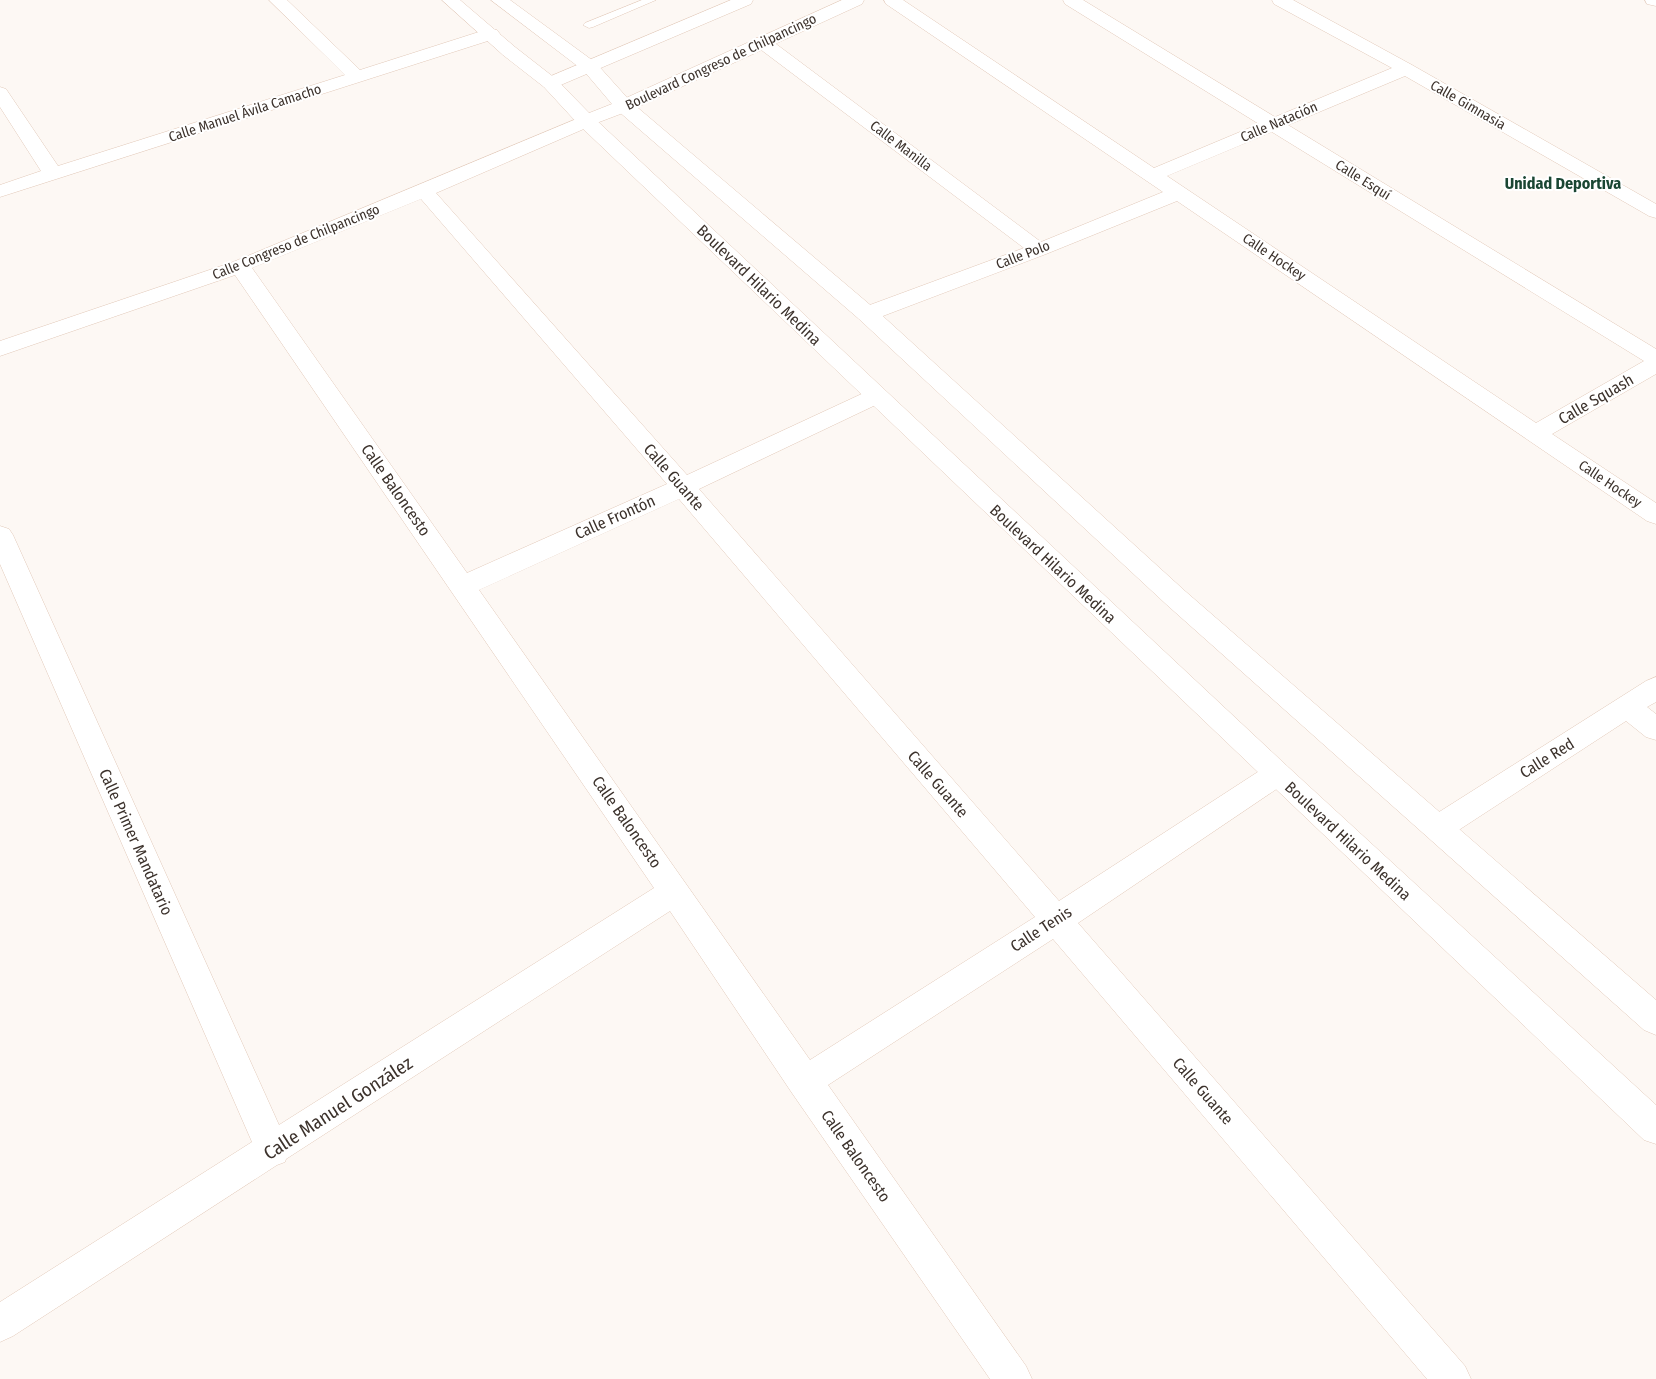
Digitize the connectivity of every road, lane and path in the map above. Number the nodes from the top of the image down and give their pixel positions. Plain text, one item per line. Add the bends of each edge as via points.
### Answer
1 (277, 0) edge
2 (450, 0) edge
3 (499, 0) edge
4 (651, 0) edge
5 (746, 0) edge
6 (856, 0) edge
7 (892, 0) edge
8 (1071, 0) edge
9 (1291, 2) edge
10 (589, 25) dead end
11 (490, 34) junction
12 (762, 42) junction
13 (590, 67) junction
14 (1406, 69) junction
15 (357, 77) junction
16 (550, 83) junction
17 (0, 93) edge
18 (624, 106) junction
19 (586, 121) junction
20 (1274, 125) junction
21 (53, 174) junction
22 (1152, 174) junction
23 (0, 191) edge
24 (424, 191) junction
25 (1179, 193) junction
26 (1656, 212) edge
27 (1039, 250) junction
28 (240, 266) junction
29 (867, 314) junction
30 (0, 349) edge
31 (1656, 359) edge
32 (1656, 364) edge
33 (876, 396) junction
34 (1535, 434) junction
35 (683, 487) junction
36 (1656, 515) edge
37 (0, 535) edge
38 (463, 586) junction
39 (1656, 688) edge
40 (1626, 707) junction
41 (1656, 729) edge
42 (1277, 774) junction
43 (1438, 828) junction
44 (675, 891) junction
45 (1055, 921) junction
46 (1656, 1020) edge
47 (804, 1082) junction
48 (1656, 1128) edge
49 (273, 1150) junction
50 (0, 1323) edge
51 (1013, 1379) edge
52 (1452, 1379) edge

1 - 15 street
2 - 11 street, Boulevard Hilario Medina
3 - 13 street
4 - 10 lane
5 - 13 street
6 - 12 street, Boulevard Congreso de Chilpancingo
7 - 22 street, Calle Hockey
8 - 20 street, Calle Esquí
9 - 14 street, Calle Gimnasia
11 - 15 street, Calle Manuel Ávila Camacho
11 - 16 street, Boulevard Hilario Medina via 508,52
12 - 18 street, Boulevard Congreso de Chilpancingo
12 - 27 street, Calle Manilla
13 - 16 street
13 - 18 street
14 - 20 street, Calle Natación
14 - 26 street, Calle Gimnasia
15 - 21 street, Calle Manuel Ávila Camacho
16 - 19 street, Boulevard Hilario Medina
17 - 21 street
18 - 19 street, Boulevard Congreso de Chilpancingo
18 - 29 street
19 - 24 street, Calle Congreso de Chilpancingo
19 - 33 street, Boulevard Hilario Medina
20 - 22 street, Calle Natación
20 - 31 street, Calle Esquí
21 - 23 street, Calle Manuel Ávila Camacho
22 - 25 street, Calle Hockey
24 - 28 street, Calle Congreso de Chilpancingo
24 - 35 street, Calle Guante
25 - 27 street, Calle Polo
25 - 34 street, Calle Hockey
27 - 29 street, Calle Polo
28 - 30 street, Calle Congreso de Chilpancingo
28 - 38 street, Calle Baloncesto
29 - 43 street via 1176,598
32 - 34 street, Calle Squash
33 - 35 street, Calle Frontón
33 - 42 street, Boulevard Hilario Medina
34 - 36 street, Calle Hockey
35 - 38 street, Calle Frontón
35 - 45 street, Calle Guante
37 - 49 street, Calle Primer Mandatario
38 - 44 street, Calle Baloncesto
39 - 40 street, Calle Red
40 - 41 street
40 - 43 street, Calle Red
42 - 45 street, Calle Tenis
42 - 48 street, Boulevard Hilario Medina
43 - 46 street
44 - 47 street, Calle Baloncesto
44 - 49 street, Calle Manuel González
45 - 47 street, Calle Tenis
45 - 52 street, Calle Guante
47 - 51 street, Calle Baloncesto
49 - 50 street, Calle Manuel González

